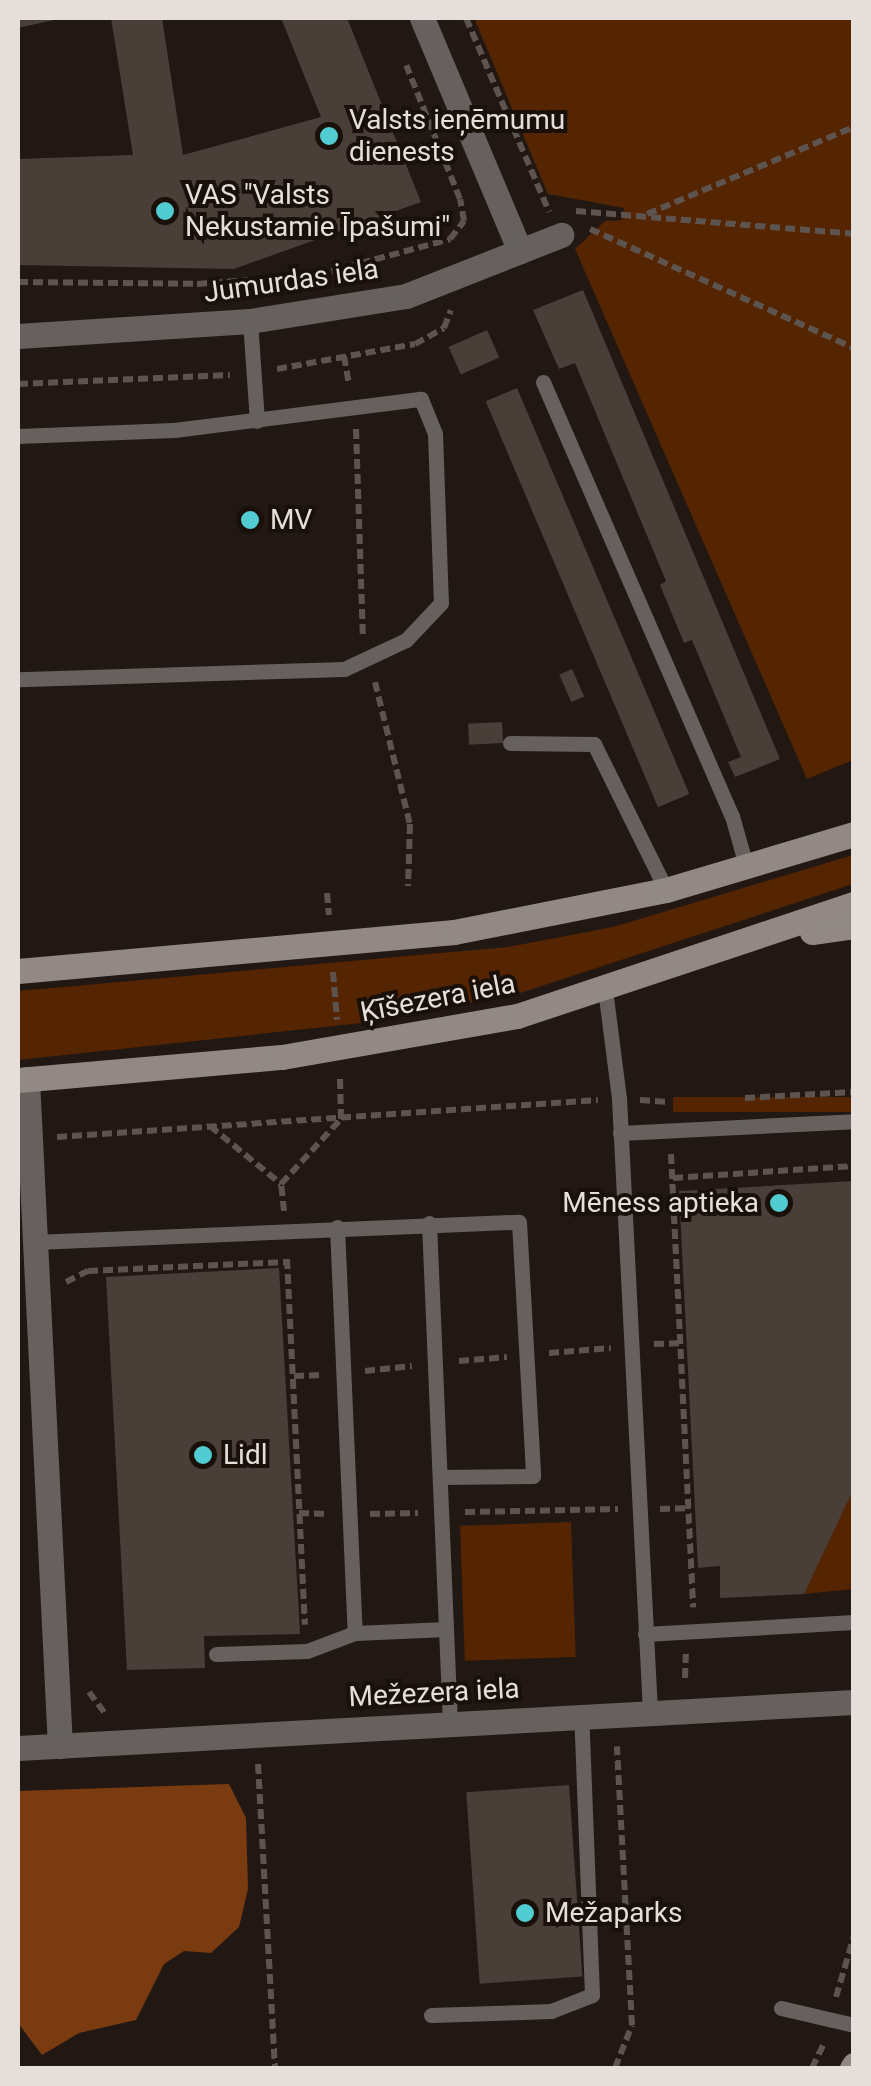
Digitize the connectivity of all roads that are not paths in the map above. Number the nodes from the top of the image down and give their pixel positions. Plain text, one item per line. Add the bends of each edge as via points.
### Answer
1 (422, 18) edge
2 (561, 235) road end
3 (520, 252) junction
4 (250, 321) junction
5 (18, 336) edge
6 (542, 382) dead end
7 (257, 420) junction
8 (18, 436) edge
9 (18, 679) edge
10 (510, 743) dead end
11 (854, 834) edge
12 (747, 869) junction
13 (666, 890) junction
14 (854, 904) edge
15 (854, 926) edge
16 (772, 937) junction
17 (18, 971) edge
18 (604, 989) junction
19 (22, 1079) edge
20 (854, 1120) edge
21 (620, 1133) junction
22 (430, 1223) junction
23 (337, 1226) junction
24 (35, 1242) junction
25 (440, 1477) junction
26 (854, 1622) edge
27 (446, 1630) junction
28 (356, 1633) junction
29 (645, 1634) junction
30 (216, 1654) dead end
31 (854, 1702) edge
32 (650, 1712) junction
33 (581, 1715) junction
34 (450, 1722) junction
35 (60, 1746) junction
36 (18, 1748) edge
37 (781, 2008) dead end
38 (431, 2015) dead end
39 (854, 2025) edge

1 - 3 street
2 - 3 street, Jumurdas iela
3 - 4 street, Jumurdas iela via 406,296
4 - 5 street, Jumurdas iela
4 - 7 lane
6 - 12 lane via 732,816
7 - 8 lane
7 - 9 lane via 422,398 435,433 442,603 406,640 344,669
10 - 13 lane via 594,744
11 - 12 street
12 - 13 street
13 - 17 street via 454,932
14 - 16 street, Ķīšezera iela
15 - 16 street
16 - 18 street, Ķīšezera iela
18 - 19 street, Ķīšezera iela via 517,1016 339,1047
18 - 21 lane
19 - 24 street
20 - 21 lane
21 - 29 lane
22 - 23 lane
22 - 25 lane
22 - 25 lane via 519,1222 533,1476
23 - 24 lane
23 - 28 lane
24 - 35 street
25 - 27 lane
26 - 29 lane
27 - 28 lane
27 - 34 lane
28 - 30 lane via 306,1651
29 - 32 lane
31 - 32 street, Mežezera iela
32 - 33 street, Mežezera iela
33 - 34 street, Mežezera iela
33 - 38 lane via 597,1981 592,1995 550,2011
34 - 35 street, Mežezera iela
35 - 36 street, Mežezera iela
37 - 39 lane

